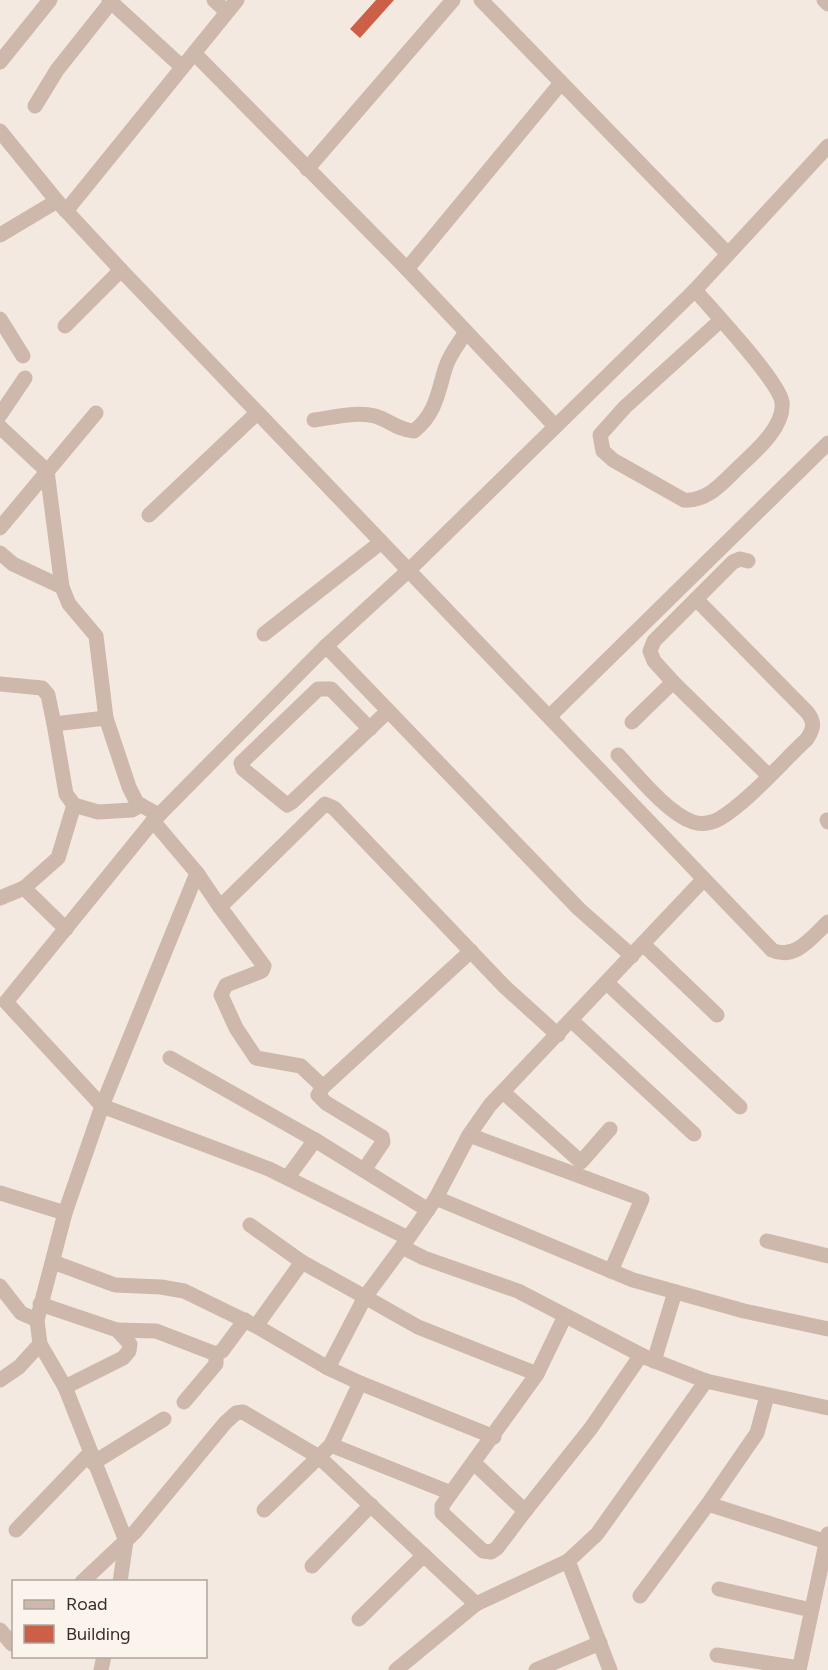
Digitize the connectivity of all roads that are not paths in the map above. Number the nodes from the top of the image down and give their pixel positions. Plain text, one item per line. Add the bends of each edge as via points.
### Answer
1 (50, 0) edge
2 (214, 0) edge
3 (453, 0) edge
4 (481, 0) edge
5 (824, 0) edge
6 (110, 1) edge
7 (828, 4) edge
8 (232, 6) edge
9 (194, 53) junction
10 (0, 62) edge
11 (182, 67) junction
12 (561, 83) junction
13 (35, 106) dead end
14 (0, 131) edge
15 (828, 147) edge
16 (307, 169) junction
17 (62, 206) junction
18 (0, 235) edge
19 (728, 254) junction
20 (407, 269) junction
21 (121, 270) junction
22 (695, 290) junction
23 (0, 319) edge
24 (721, 320) junction
25 (65, 326) dead end
26 (466, 332) junction
27 (23, 356) dead end
28 (25, 378) dead end
29 (96, 413) dead end
30 (257, 413) junction
31 (0, 415) edge
32 (314, 420) dead end
33 (555, 426) junction
34 (0, 427) edge
35 (828, 443) edge
36 (47, 471) junction
37 (148, 515) dead end
38 (0, 528) edge
39 (380, 543) junction
40 (0, 553) edge
41 (748, 561) dead end
42 (408, 571) junction
43 (62, 587) junction
44 (696, 599) junction
45 (264, 634) dead end
46 (326, 646) junction
47 (673, 682) junction
48 (0, 684) edge
49 (388, 711) junction
50 (550, 716) junction
51 (106, 718) junction
52 (632, 722) dead end
53 (54, 724) junction
54 (370, 729) junction
55 (618, 755) dead end
56 (768, 775) junction
57 (650, 788) junction
58 (74, 805) junction
59 (141, 805) junction
60 (633, 805) junction
61 (156, 818) junction
62 (196, 873) junction
63 (703, 880) junction
64 (24, 888) junction
65 (0, 898) edge
66 (220, 907) junction
67 (828, 922) edge
68 (66, 928) junction
69 (643, 944) junction
70 (471, 951) junction
71 (632, 956) junction
72 (607, 983) junction
73 (3, 998) edge
74 (717, 1015) dead end
75 (571, 1020) junction
76 (558, 1035) junction
77 (170, 1058) dead end
78 (323, 1087) junction
79 (503, 1092) junction
80 (102, 1106) junction
81 (740, 1107) dead end
82 (610, 1129) dead end
83 (693, 1134) dead end
84 (469, 1135) junction
85 (315, 1140) junction
86 (364, 1170) junction
87 (288, 1177) junction
88 (0, 1193) edge
89 (432, 1204) junction
90 (65, 1213) junction
91 (250, 1225) dead end
92 (767, 1241) dead end
93 (405, 1243) junction
94 (828, 1256) edge
95 (52, 1262) junction
96 (302, 1262) junction
97 (610, 1271) junction
98 (0, 1286) edge
99 (675, 1292) junction
100 (365, 1297) junction
101 (40, 1304) junction
102 (565, 1316) junction
103 (37, 1320) junction
104 (250, 1323) junction
105 (828, 1329) edge
106 (117, 1330) junction
107 (40, 1344) junction
108 (216, 1354) junction
109 (647, 1358) junction
110 (328, 1368) junction
111 (537, 1374) junction
112 (0, 1380) edge
113 (706, 1381) junction
114 (360, 1383) junction
115 (65, 1387) junction
116 (767, 1396) junction
117 (184, 1402) dead end
118 (828, 1408) edge
119 (164, 1419) dead end
120 (494, 1437) junction
121 (331, 1445) junction
122 (319, 1457) junction
123 (91, 1459) junction
124 (474, 1463) junction
125 (451, 1493) junction
126 (708, 1504) junction
127 (371, 1506) junction
128 (264, 1510) dead end
129 (525, 1511) junction
130 (16, 1530) dead end
131 (827, 1538) edge
132 (126, 1541) junction
133 (424, 1555) junction
134 (568, 1561) junction
135 (312, 1566) dead end
136 (83, 1580) edge
137 (120, 1580) edge
138 (719, 1589) dead end
139 (640, 1596) dead end
140 (476, 1604) junction
141 (811, 1610) junction
142 (359, 1619) dead end
143 (0, 1630) edge
144 (600, 1643) junction
145 (9, 1647) edge
146 (717, 1656) dead end
147 (799, 1669) edge
148 (396, 1670) edge
149 (536, 1670) edge
150 (610, 1670) edge

1 - 10 street
2 - 8 street
3 - 16 street
4 - 12 street
5 - 7 street
6 - 11 street
6 - 13 street via 73,47
8 - 9 street
9 - 11 street
9 - 16 street
11 - 17 street
12 - 19 street
12 - 20 street
14 - 17 street
15 - 19 street
16 - 20 street
17 - 18 street
17 - 21 street
19 - 22 street
20 - 26 street
21 - 25 street
21 - 30 street
22 - 24 street
22 - 33 street
23 - 27 street
24 - 24 street via 769,380 782,404 771,433 757,450 711,492 696,501 684,500 613,460 603,451 600,435 625,407
26 - 32 street via 450,357 435,403 425,422 414,431 366,415
26 - 33 street
28 - 31 street
29 - 36 street
30 - 37 street
30 - 39 street
33 - 42 street
34 - 36 street
35 - 50 street
36 - 38 street
36 - 43 street
39 - 42 street
39 - 45 street
40 - 43 street via 12,564
41 - 44 street via 733,562
42 - 46 street
42 - 50 street
43 - 51 street via 69,604 96,636
44 - 47 street via 654,641 650,651
44 - 56 street via 813,719 807,739
46 - 49 street
46 - 61 street
47 - 52 street
47 - 56 street
48 - 53 street via 42,688 48,695
49 - 54 street
49 - 71 street via 579,909
50 - 60 street
51 - 53 street
51 - 59 street via 129,787
53 - 58 street via 66,794
54 - 54 street via 287,805 243,769 241,763 324,687 331,689
55 - 57 street
56 - 57 street via 718,820 704,824 685,819
57 - 60 street
58 - 59 street via 98,812 132,810
58 - 64 street via 58,858
59 - 61 street
60 - 63 street
61 - 62 street
61 - 68 street
62 - 66 street
62 - 80 street
63 - 67 street via 772,950 783,955 793,953
63 - 69 street
64 - 65 street
64 - 68 street
66 - 70 street via 325,804 334,808
66 - 78 street via 264,966 262,971 222,989 236,1028 256,1058 301,1066
68 - 73 street
69 - 71 street
69 - 74 street
70 - 76 street
70 - 78 street
71 - 72 street
72 - 75 street
72 - 81 street
73 - 80 street
75 - 76 street
75 - 83 street
76 - 79 street
77 - 85 street
78 - 86 street via 320,1099 382,1137 383,1142
79 - 82 street via 581,1162
79 - 84 street
80 - 87 street
80 - 90 street
84 - 89 street
84 - 97 street via 642,1199
85 - 86 street
85 - 87 street
86 - 89 street
87 - 93 street
88 - 90 street
89 - 93 street
89 - 97 street
90 - 95 street
91 - 96 street
92 - 94 street
93 - 100 street
93 - 102 street via 424,1258 518,1291
95 - 101 street
95 - 104 street via 115,1285 184,1291
96 - 100 street
96 - 104 street
97 - 99 street
98 - 103 street via 21,1313
99 - 105 street
99 - 109 street
100 - 110 street
100 - 111 street via 418,1327
101 - 103 street
101 - 106 street
102 - 109 street
102 - 111 street
103 - 107 street
104 - 108 street
104 - 110 street
106 - 108 street via 156,1331
106 - 115 street via 130,1344 123,1358
107 - 112 street via 19,1367
107 - 115 street
108 - 117 street via 216,1364
109 - 113 street
109 - 129 street
110 - 114 street
111 - 120 street
113 - 116 street
113 - 134 street via 597,1534
114 - 120 street
114 - 121 street
115 - 123 street
116 - 118 street
116 - 126 street via 757,1433
119 - 123 street
120 - 124 street
121 - 122 street
121 - 125 street
122 - 127 street
122 - 128 street
122 - 132 street via 243,1412 236,1413
123 - 130 street
123 - 132 street
124 - 125 street
124 - 129 street
125 - 129 street via 442,1513 483,1551 497,1548
126 - 131 street
126 - 139 street
127 - 133 street
127 - 135 street
131 - 141 street
132 - 136 street
132 - 137 street
133 - 140 street
133 - 142 street
134 - 140 street
134 - 144 street
138 - 141 street
140 - 148 street
141 - 147 street
143 - 145 street
144 - 149 street
144 - 150 street
146 - 147 street

